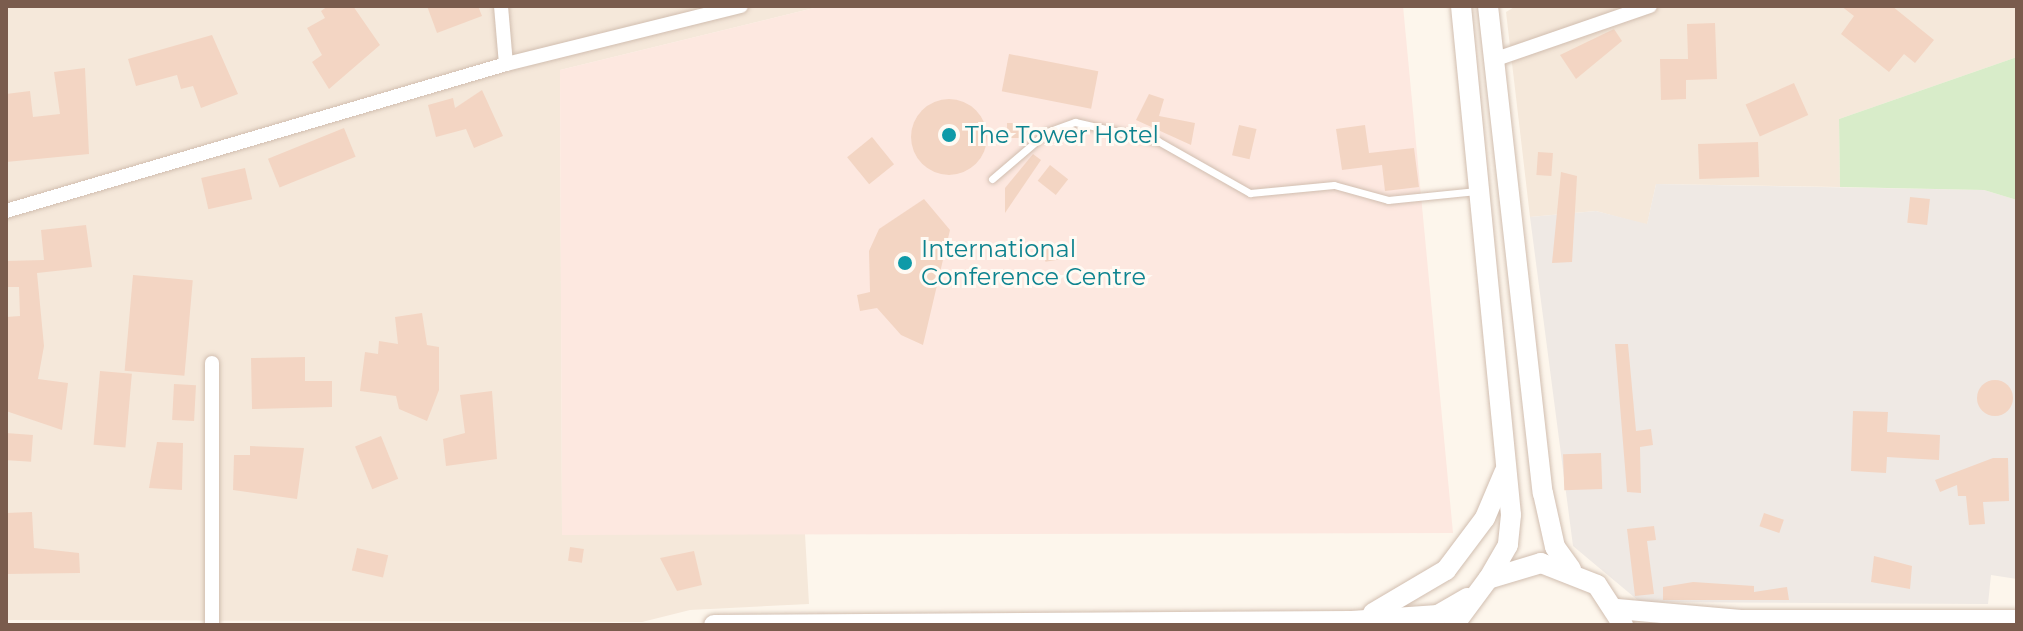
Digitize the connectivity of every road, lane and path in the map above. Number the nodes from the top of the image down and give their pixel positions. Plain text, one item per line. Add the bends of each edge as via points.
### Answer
1 (501, 6) edge
2 (741, 6) edge
3 (1461, 6) edge
4 (1488, 6) edge
5 (1650, 6) edge
6 (1493, 60) junction
7 (506, 64) junction
8 (992, 179) dead end
9 (1479, 191) junction
10 (6, 211) edge
11 (212, 363) dead end
12 (1506, 469) junction
13 (1571, 569) junction
14 (1488, 579) junction
15 (1467, 598) junction
16 (1620, 617) edge
17 (2017, 620) edge
18 (1352, 621) junction
19 (212, 625) edge
20 (714, 625) edge
21 (1454, 625) edge

1 - 7 street
2 - 7 street
3 - 9 main road
4 - 6 main road
5 - 6 street
6 - 13 main road via 1543,493 1555,547
7 - 10 street
8 - 9 lane via 1047,132 1075,122 1158,141 1250,193 1334,185 1388,200
9 - 12 main road
11 - 19 street
12 - 14 main road via 1508,545
12 - 18 main road via 1485,518 1446,570 1397,603
13 - 14 main road via 1541,563
13 - 16 main road
14 - 15 main road
15 - 18 main road via 1438,615
15 - 21 main road
16 - 17 main road
18 - 20 main road

